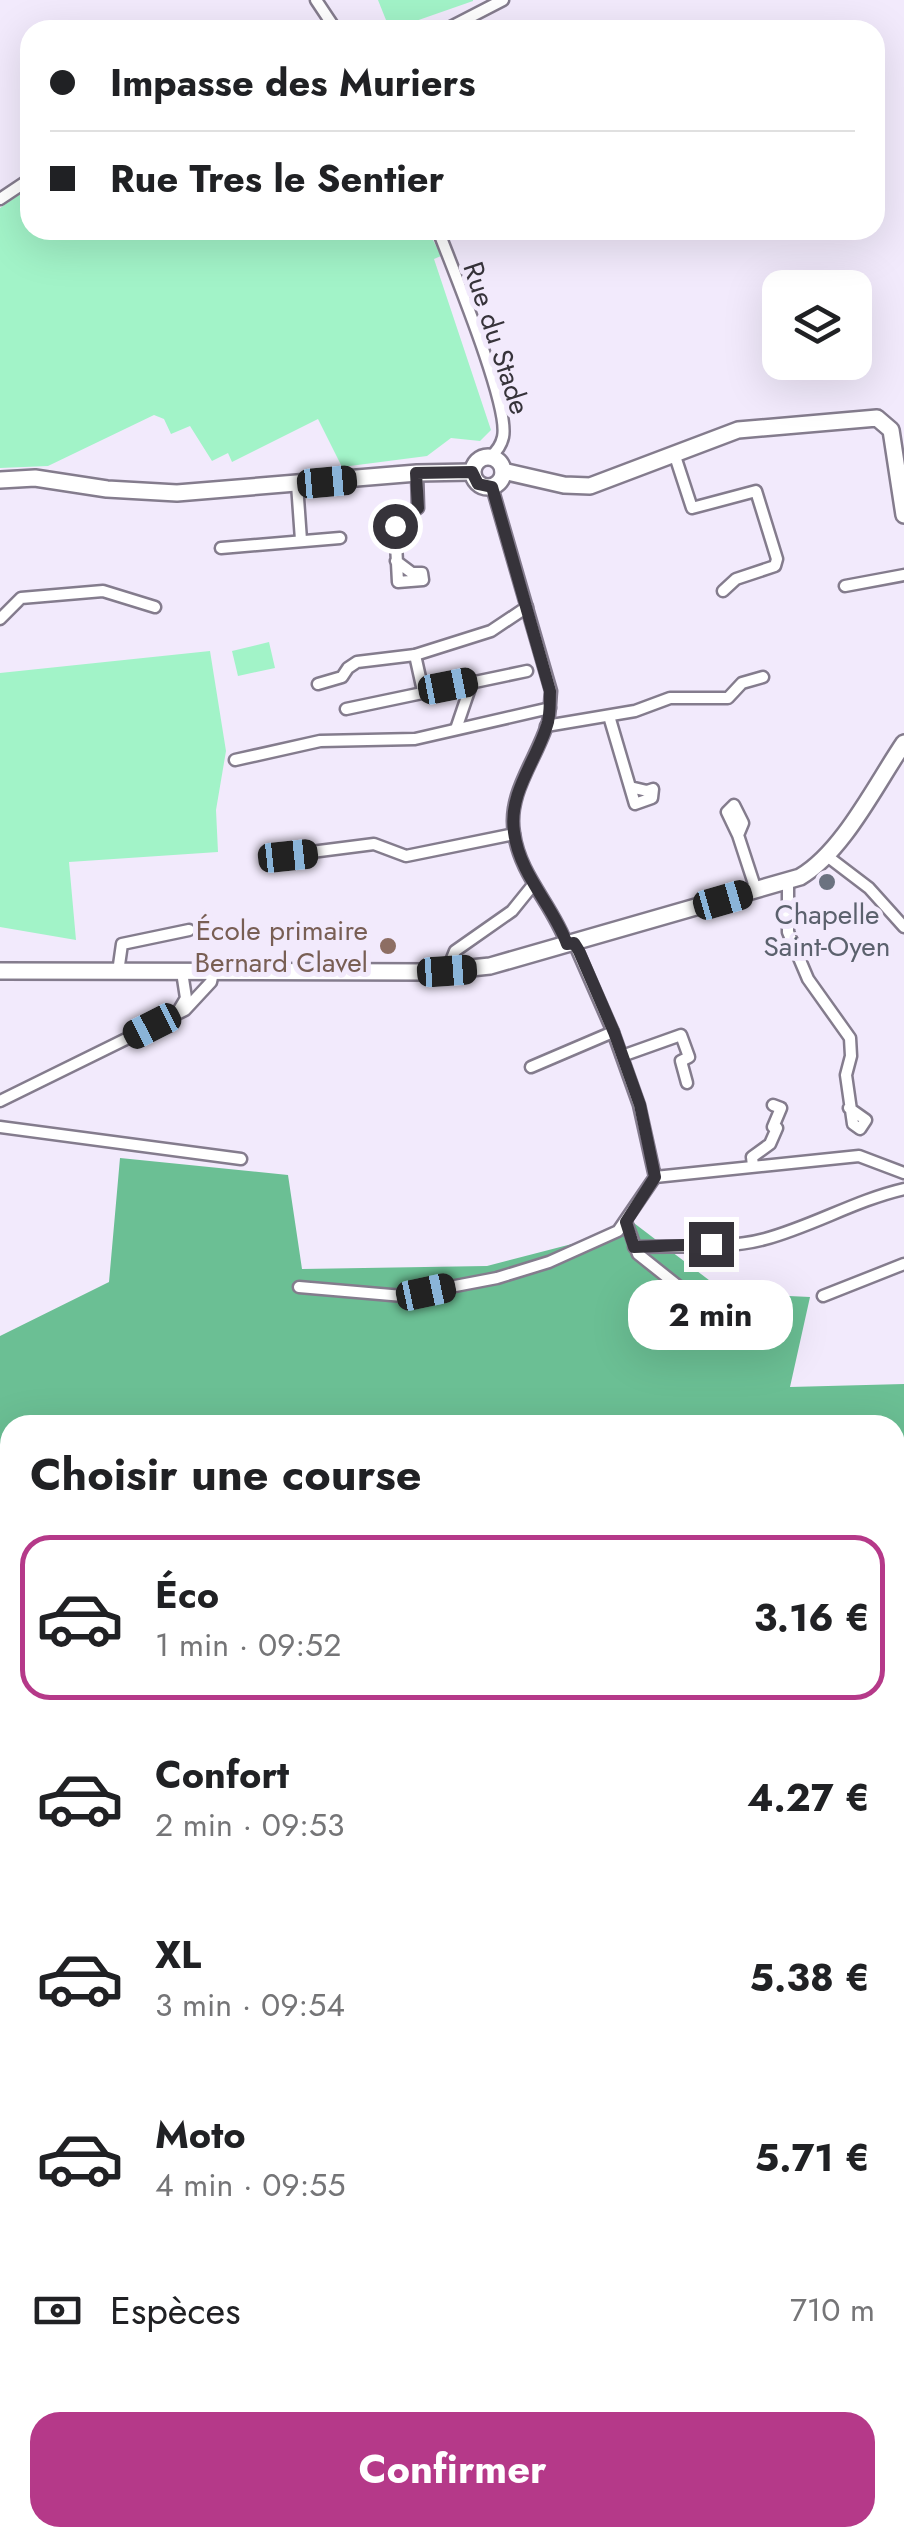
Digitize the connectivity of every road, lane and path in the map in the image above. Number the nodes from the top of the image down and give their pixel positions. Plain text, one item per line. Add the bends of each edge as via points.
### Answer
1 (502, 0) edge
2 (464, 20) edge
3 (442, 240) edge
4 (674, 452) junction
5 (490, 456) junction
6 (900, 466) edge
7 (503, 471) junction
8 (472, 472) junction
9 (416, 473) junction
10 (0, 480) edge
11 (297, 484) junction
12 (492, 487) junction
13 (904, 515) edge
14 (340, 538) dead end
15 (301, 540) junction
16 (221, 548) dead end
17 (396, 561) dead end
18 (904, 575) edge
19 (845, 586) dead end
20 (723, 592) dead end
21 (155, 607) dead end
22 (526, 607) junction
23 (0, 620) edge
24 (416, 655) junction
25 (526, 671) dead end
26 (763, 677) dead end
27 (472, 682) junction
28 (318, 684) dead end
29 (423, 691) junction
30 (346, 708) dead end
31 (550, 708) junction
32 (609, 716) junction
33 (546, 726) junction
34 (456, 729) junction
35 (904, 742) edge
36 (234, 760) dead end
37 (630, 786) dead end
38 (514, 834) junction
39 (738, 835) dead end
40 (288, 856) dead end
41 (828, 856) junction
42 (788, 881) junction
43 (532, 885) junction
44 (756, 890) junction
45 (903, 922) edge
46 (189, 930) dead end
47 (570, 944) junction
48 (0, 971) edge
49 (447, 971) junction
50 (118, 972) junction
51 (182, 972) junction
52 (213, 972) junction
53 (176, 1014) junction
54 (614, 1032) junction
55 (622, 1056) junction
56 (531, 1067) dead end
57 (687, 1084) dead end
58 (0, 1101) edge
59 (773, 1104) dead end
60 (849, 1108) dead end
61 (0, 1127) edge
62 (241, 1159) dead end
63 (754, 1166) junction
64 (904, 1173) edge
65 (655, 1177) junction
66 (904, 1189) edge
67 (626, 1222) junction
68 (634, 1247) junction
69 (904, 1264) edge
70 (300, 1288) dead end
71 (823, 1296) dead end
72 (715, 1330) dead end

1 - 2 street
3 - 5 street, Rue du Stade via 502,413 504,434
4 - 6 street via 738,430 870,418 888,425
4 - 7 street via 590,486
4 - 20 street via 692,508 756,492 775,566
5 - 7 street
5 - 8 street
6 - 13 street
7 - 12 street
8 - 9 street
8 - 12 street via 478,484
9 - 11 street
9 - 17 street via 418,508 395,526
10 - 11 street via 177,492
11 - 15 street
12 - 22 street
14 - 15 street
15 - 16 street
18 - 19 street
21 - 23 street via 103,590 22,598
22 - 24 street via 492,632
22 - 31 street
24 - 28 street via 357,662 342,677
24 - 29 street
25 - 27 street
26 - 32 street via 742,683 728,698 670,698
27 - 29 street
27 - 34 street
29 - 30 street
31 - 33 street
31 - 34 street
32 - 33 street
32 - 37 street
33 - 38 street via 513,808
34 - 36 street via 416,739 320,741
35 - 41 street
38 - 40 street via 406,856 374,844
38 - 43 street
39 - 44 street
41 - 42 street
41 - 45 street
42 - 44 street
42 - 60 street via 788,932 808,979 850,1038
43 - 47 street
43 - 49 street via 501,920 455,951
44 - 47 street
46 - 50 street via 122,944
47 - 49 street
47 - 54 street
48 - 50 street
49 - 52 street
50 - 51 street
51 - 52 street
51 - 53 street via 186,998
52 - 53 street via 198,999
53 - 58 street
54 - 55 street
54 - 56 street
55 - 57 street via 681,1036 690,1057 681,1061
55 - 65 street
59 - 63 street via 781,1108 777,1128 770,1144 752,1157
61 - 62 street
63 - 64 street via 859,1156
63 - 65 street
65 - 67 street
66 - 68 street via 769,1238
67 - 68 street
67 - 70 street via 591,1246 482,1281 403,1296
68 - 72 street via 702,1305
69 - 71 street

